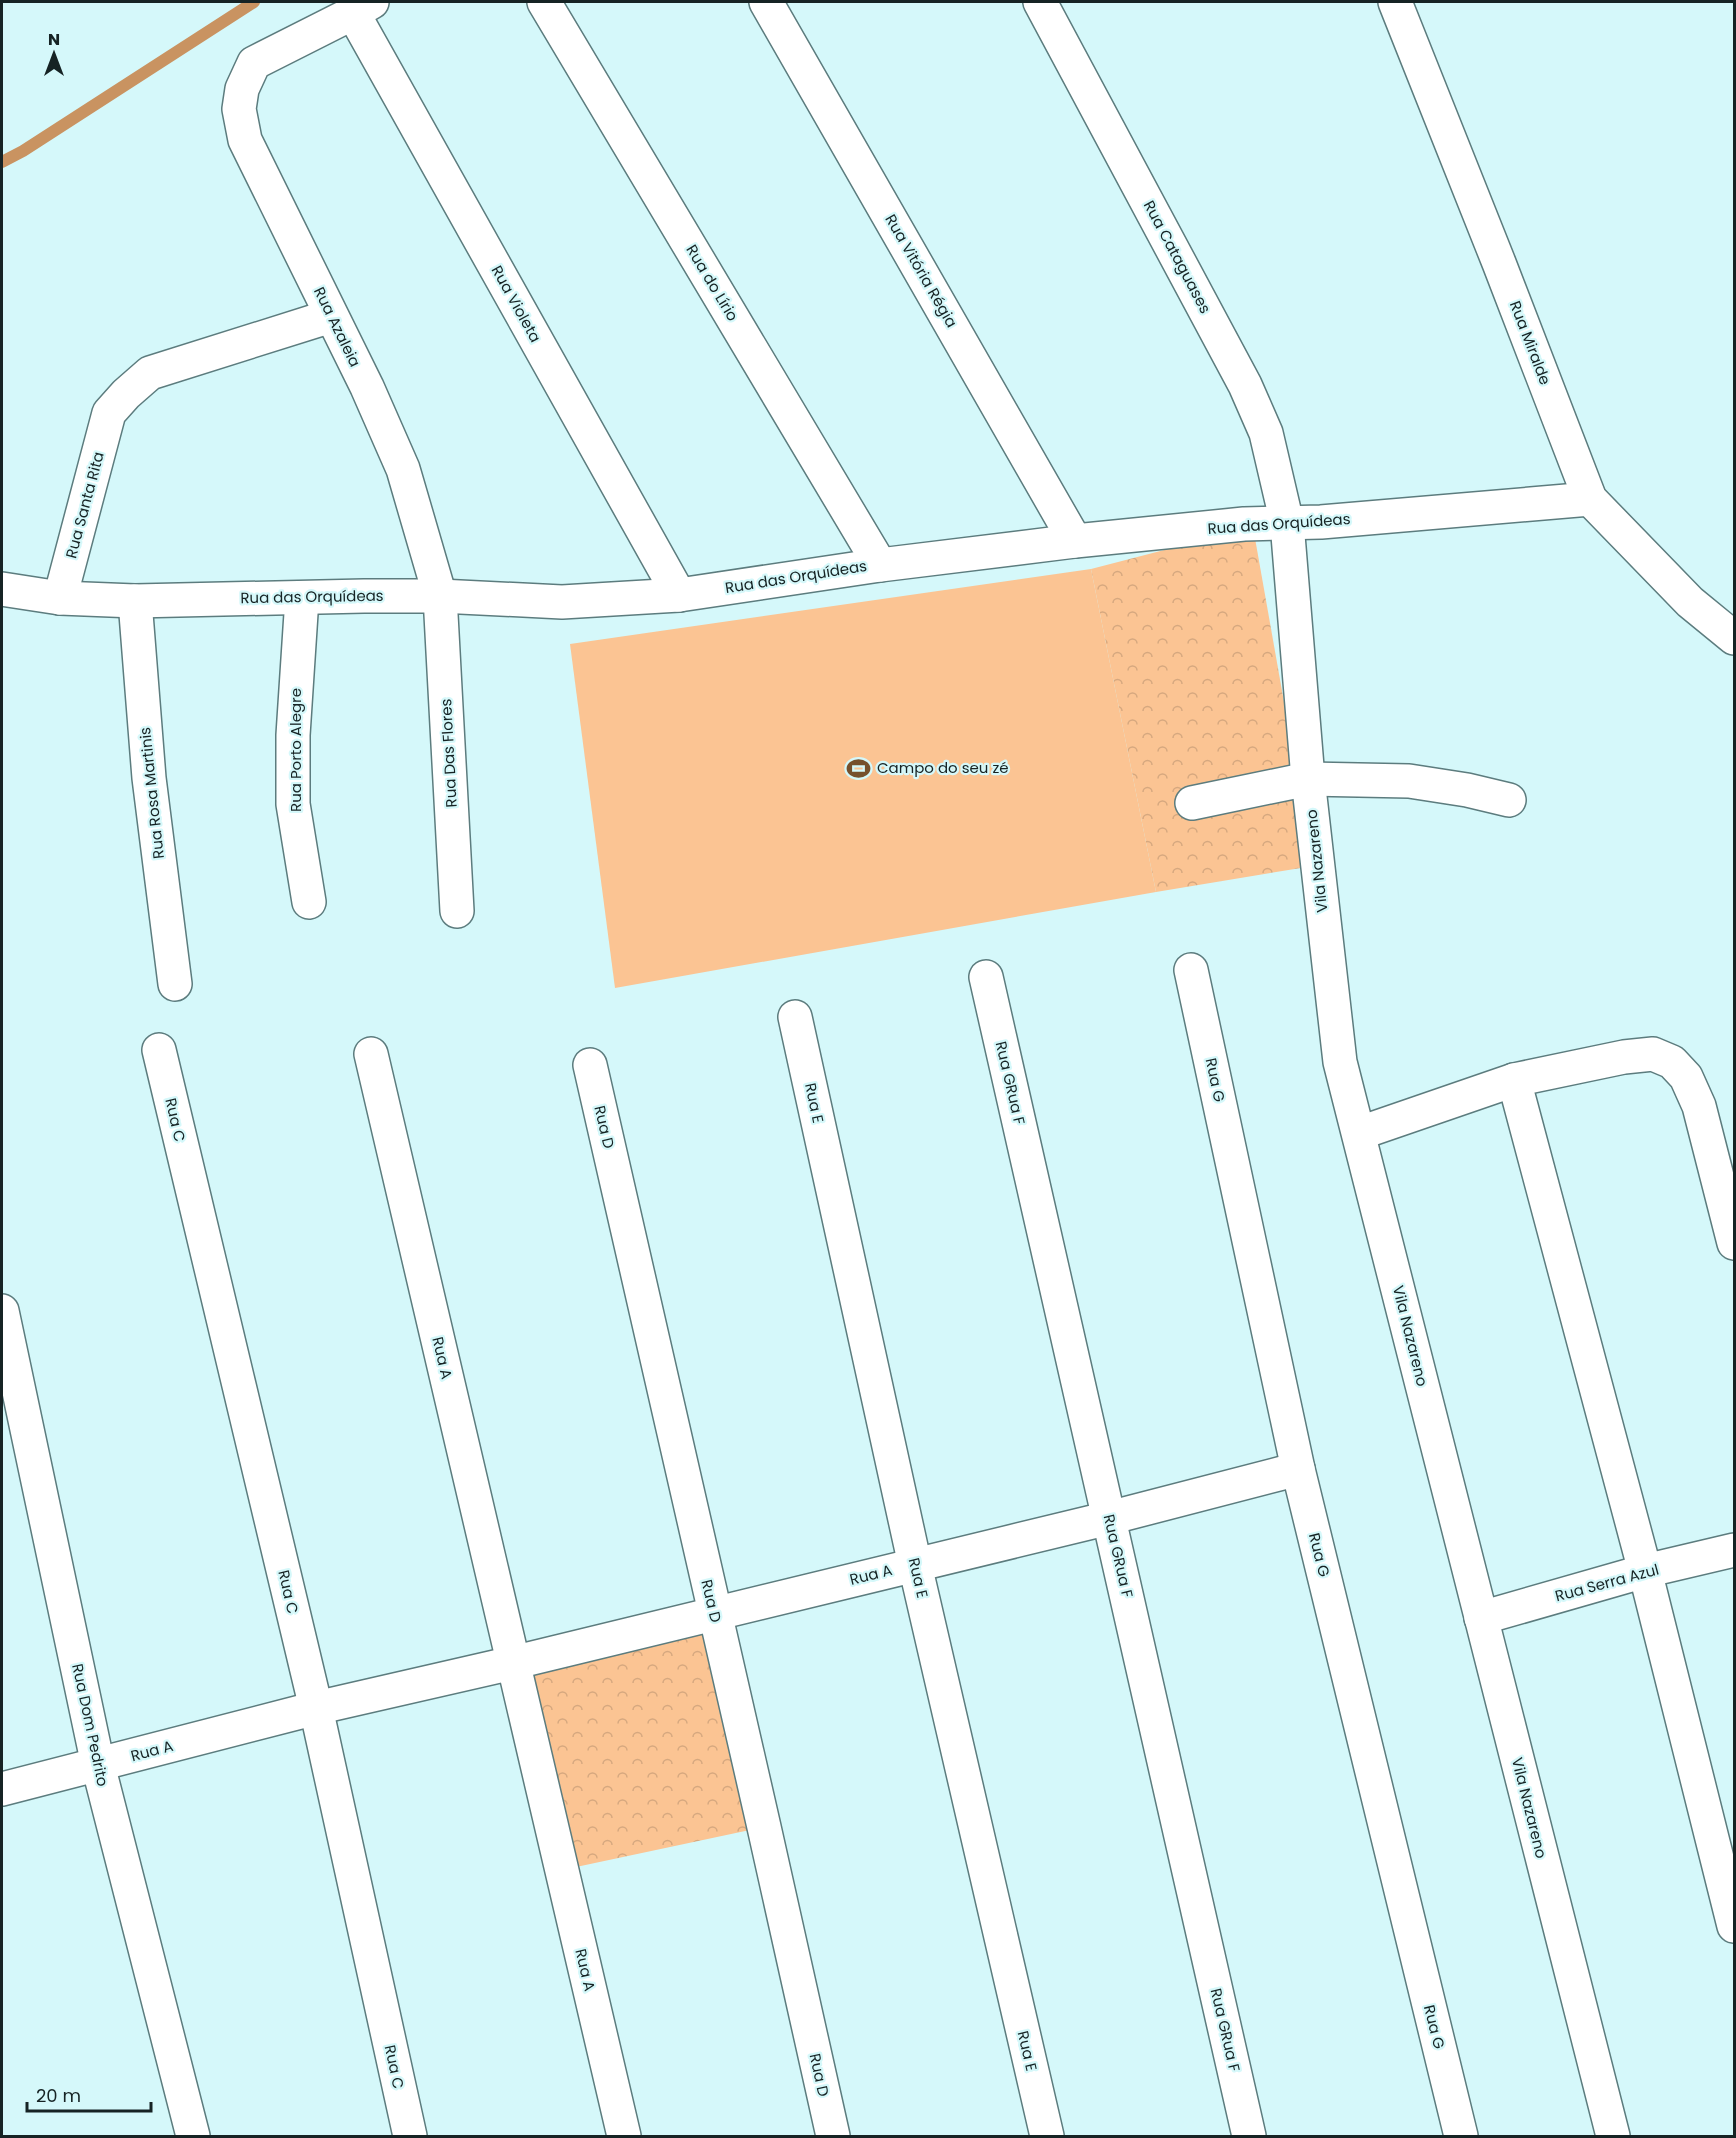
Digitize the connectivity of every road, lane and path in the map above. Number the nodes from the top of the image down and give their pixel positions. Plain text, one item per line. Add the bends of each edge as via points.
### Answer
1 (544, 2) edge
2 (766, 2) edge
3 (1040, 2) edge
4 (1395, 2) edge
5 (362, 7) edge
6 (332, 316) junction
7 (1590, 499) junction
8 (1287, 523) junction
9 (1075, 541) junction
10 (880, 565) junction
11 (2, 589) edge
12 (679, 595) junction
13 (440, 596) junction
14 (60, 598) junction
15 (302, 598) junction
16 (135, 601) junction
17 (1734, 638) edge
18 (1308, 779) junction
19 (1509, 800) dead end
20 (1192, 803) dead end
21 (309, 902) dead end
22 (457, 910) dead end
23 (1191, 970) dead end
24 (986, 976) dead end
25 (175, 984) dead end
26 (795, 1017) dead end
27 (159, 1050) dead end
28 (371, 1054) dead end
29 (590, 1065) dead end
30 (1514, 1080) junction
31 (1359, 1133) junction
32 (1734, 1243) edge
33 (2, 1311) edge
34 (1298, 1469) junction
35 (1109, 1518) junction
36 (1734, 1550) edge
37 (915, 1564) junction
38 (1645, 1571) junction
39 (714, 1613) junction
40 (1481, 1618) junction
41 (513, 1663) junction
42 (316, 1708) junction
43 (98, 1765) junction
44 (2, 1789) edge
45 (1734, 1926) edge
46 (193, 2136) edge
47 (410, 2136) edge
48 (624, 2136) edge
49 (833, 2136) edge
50 (1047, 2136) edge
51 (1249, 2136) edge
52 (1461, 2136) edge
53 (1613, 2136) edge

1 - 10 street, Rua do Lírio
2 - 9 street, Rua Vitória Régia
3 - 8 street, Rua Cataguases via 1245,385 1266,433
4 - 7 street, Rua Miralde
5 - 6 street, Rua Azaleia via 254,63 242,89 239,109 245,140
5 - 12 street, Rua Violeta
6 - 13 street, Rua Azaleia via 404,469
6 - 14 street, Rua Santa Rita via 150,373 126,394 109,413
7 - 8 street, Rua das Orquídeas
7 - 17 street, Rua Miralde via 1690,602
8 - 9 street, Rua das Orquídeas
8 - 18 street, Vila Nazareno
9 - 10 street, Rua das Orquídeas
10 - 12 street, Rua das Orquídeas
11 - 14 street, Rua das Orquídeas
12 - 13 street, Rua das Orquídeas via 562,602
13 - 15 street, Rua das Orquídeas
13 - 22 street, Rua Das Flores
14 - 16 street, Rua das Orquídeas
15 - 16 street, Rua das Orquídeas
15 - 21 street, Rua Porto Alegre via 293,735 293,804
16 - 25 street, Rua Rosa Martinis via 149,778
18 - 19 street via 1409,781
18 - 20 street
18 - 31 street, Vila Nazareno via 1340,1062
23 - 34 street, Rua G
24 - 35 street, Rua GRua F
26 - 37 street, Rua E
27 - 42 street, Rua C
28 - 41 street, Rua A
29 - 39 street, Rua D
30 - 31 street
30 - 32 street via 1644,1055 1653,1054 1672,1062 1686,1077 1699,1106
30 - 38 street
31 - 40 street, Vila Nazareno
33 - 43 street, Rua Dom Pedrito
34 - 35 street, Rua A
34 - 52 street, Rua G
35 - 37 street, Rua A
35 - 51 street, Rua GRua F
36 - 38 street, Rua Serra Azul
37 - 39 street, Rua A
37 - 50 street, Rua E
38 - 40 street, Rua Serra Azul
38 - 45 street
39 - 41 street, Rua A
39 - 49 street, Rua D
40 - 53 street, Vila Nazareno
41 - 42 street, Rua A
41 - 48 street, Rua A
42 - 43 street, Rua A
42 - 47 street, Rua C
43 - 44 street, Rua A
43 - 46 street, Rua Dom Pedrito

